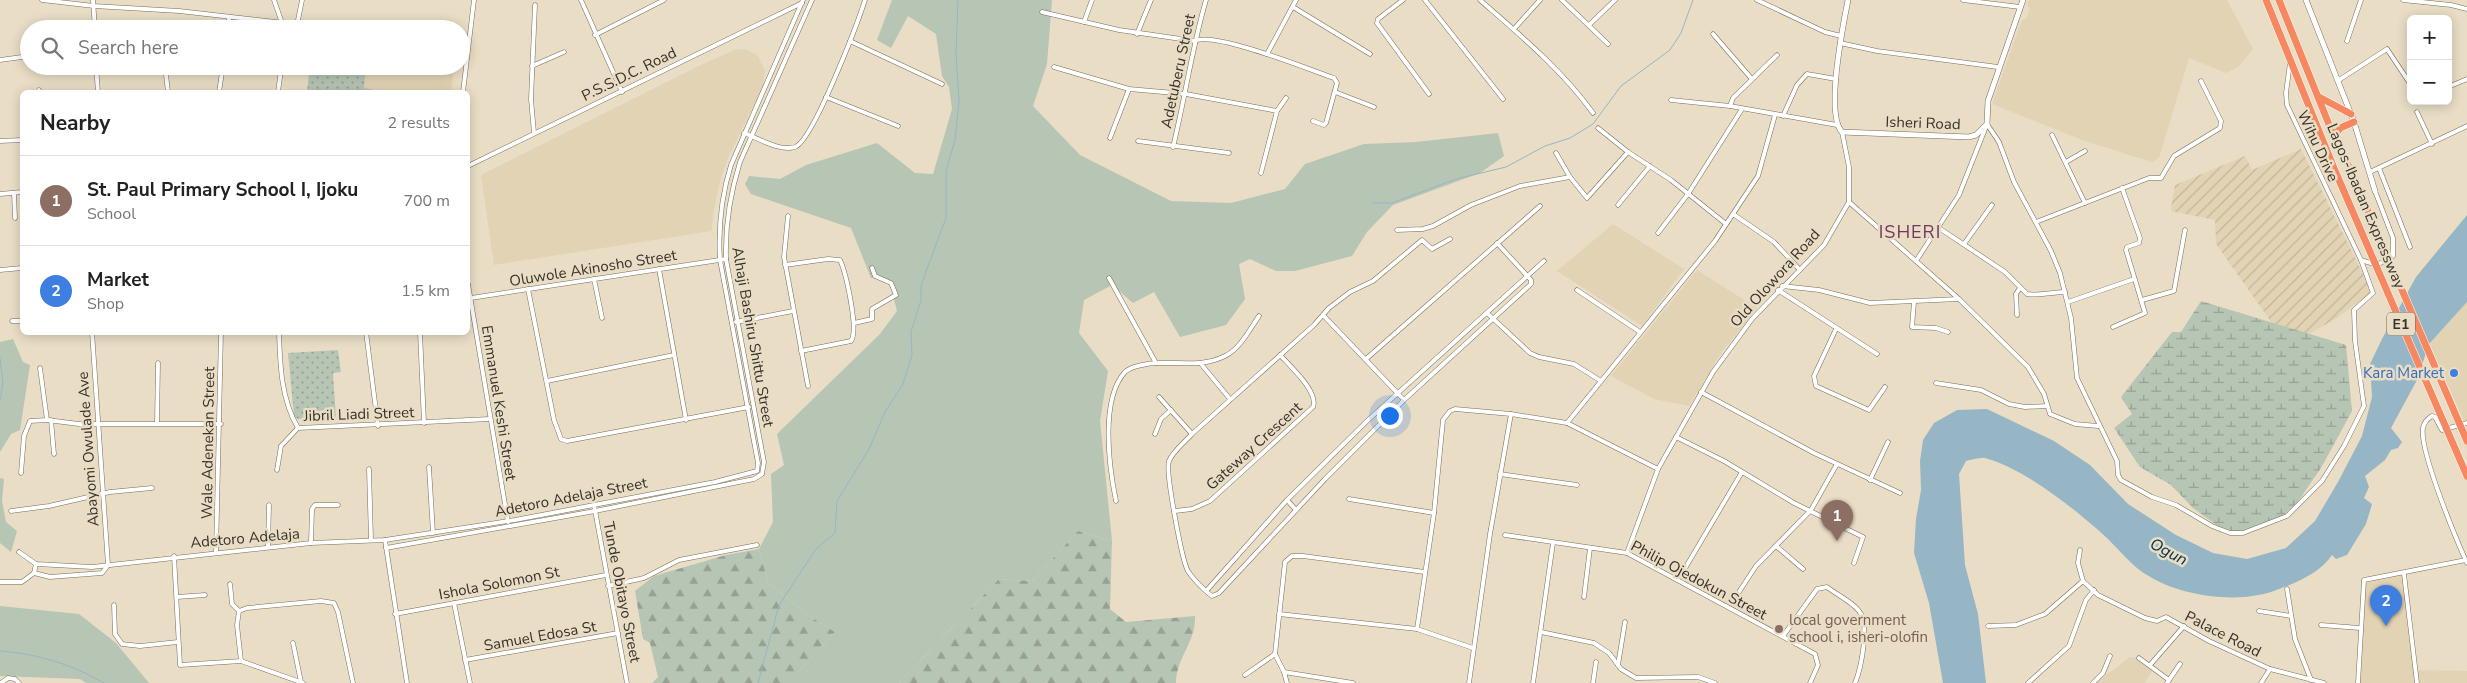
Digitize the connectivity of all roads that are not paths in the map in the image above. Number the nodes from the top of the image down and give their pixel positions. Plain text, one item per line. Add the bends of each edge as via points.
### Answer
1 (42, 0) edge
2 (93, 0) edge
3 (274, 0) edge
4 (302, 0) edge
5 (474, 0) edge
6 (581, 0) edge
7 (664, 0) edge
8 (865, 0) edge
9 (1092, 0) edge
10 (1151, 0) edge
11 (1206, 0) edge
12 (1296, 0) edge
13 (1403, 0) edge
14 (1425, 0) edge
15 (1480, 0) edge
16 (1540, 0) edge
17 (1562, 0) edge
18 (1615, 0) edge
19 (1757, 0) edge
20 (1848, 0) edge
21 (1963, 0) edge
22 (2023, 0) edge
23 (2266, 0) edge
24 (2279, 0) edge
25 (2306, 0) edge
26 (2361, 0) edge
27 (2403, 0) edge
28 (802, 1) edge
29 (811, 2) edge
30 (535, 5) dead end
31 (94, 6) junction
32 (1293, 7) junction
33 (2020, 7) junction
34 (2467, 9) edge
35 (1042, 12) dead end
36 (229, 18) joint
37 (95, 20) edge
38 (250, 20) edge
39 (281, 20) edge
40 (298, 20) edge
41 (1084, 22) junction
42 (1589, 25) junction
43 (1514, 29) junction
44 (470, 32) edge
45 (1137, 34) junction
46 (1712, 34) dead end
47 (595, 35) junction
48 (1841, 36) junction
49 (850, 41) junction
50 (1195, 41) junction
51 (2347, 41) dead end
52 (1840, 43) junction
53 (1608, 44) dead end
54 (564, 52) dead end
55 (1267, 54) junction
56 (1370, 54) dead end
57 (1777, 55) dead end
58 (20, 57) edge
59 (2290, 59) junction
60 (0, 60) edge
61 (532, 66) junction
62 (1054, 67) dead end
63 (1998, 67) junction
64 (97, 75) edge
65 (167, 75) edge
66 (222, 75) edge
67 (280, 75) edge
68 (465, 75) edge
69 (1752, 78) junction
70 (2467, 78) edge
71 (2407, 79) edge
72 (1836, 80) junction
73 (2339, 80) junction
74 (2201, 81) dead end
75 (942, 84) dead end
76 (2452, 85) edge
77 (1128, 89) junction
78 (98, 90) edge
79 (168, 90) edge
80 (219, 90) edge
81 (278, 90) edge
82 (463, 90) edge
83 (622, 92) junction
84 (1335, 92) junction
85 (1186, 94) junction
86 (1429, 94) dead end
87 (826, 97) junction
88 (2319, 97) junction
89 (1286, 98) dead end
90 (1503, 99) dead end
91 (1671, 100) dead end
92 (1730, 106) junction
93 (1374, 107) dead end
94 (1742, 109) junction
95 (1277, 111) junction
96 (1593, 112) dead end
97 (2417, 112) dead end
98 (2351, 114) junction
99 (1775, 115) junction
100 (1783, 116) junction
101 (1314, 121) dead end
102 (2354, 122) junction
103 (1987, 124) junction
104 (1837, 125) junction
105 (898, 126) dead end
106 (2467, 126) edge
107 (1598, 128) dead end
108 (1842, 132) junction
109 (744, 133) junction
110 (534, 134) junction
111 (2052, 134) dead end
112 (751, 136) junction
113 (2334, 137) junction
114 (1110, 138) dead end
115 (20, 140) edge
116 (0, 141) edge
117 (1138, 141) dead end
118 (2432, 144) junction
119 (1173, 147) junction
120 (2085, 151) dead end
121 (1628, 152) junction
122 (1229, 153) dead end
123 (1556, 153) dead end
124 (2066, 162) junction
125 (470, 165) edge
126 (1650, 166) junction
127 (2379, 168) junction
128 (2370, 172) junction
129 (1261, 173) dead end
130 (1570, 177) junction
131 (2122, 188) junction
132 (2376, 191) joint
133 (20, 192) edge
134 (14, 193) junction
135 (0, 194) edge
136 (1688, 194) junction
137 (1849, 202) junction
138 (2085, 203) junction
139 (1618, 205) dead end
140 (1992, 205) dead end
141 (1540, 206) dead end
142 (1733, 214) junction
143 (788, 216) dead end
144 (15, 218) dead end
145 (2036, 222) junction
146 (1726, 224) junction
147 (1939, 228) junction
148 (1397, 230) dead end
149 (2185, 230) dead end
150 (1658, 233) dead end
151 (1450, 238) dead end
152 (1497, 242) junction
153 (1964, 244) junction
154 (2410, 247) dead end
155 (726, 259) junction
156 (720, 260) junction
157 (2361, 260) junction
158 (1544, 261) dead end
159 (1916, 261) junction
160 (785, 265) junction
161 (20, 268) edge
162 (872, 268) dead end
163 (659, 269) junction
164 (0, 270) edge
165 (1800, 270) junction
166 (1527, 275) junction
167 (1109, 278) dead end
168 (2134, 279) junction
169 (594, 280) junction
170 (1782, 286) junction
171 (2020, 288) junction
172 (528, 289) junction
173 (1577, 290) dead end
174 (1778, 290) junction
175 (2065, 292) junction
176 (470, 293) edge
177 (471, 298) junction
178 (1959, 299) junction
179 (2142, 300) junction
180 (1914, 302) junction
181 (2068, 302) junction
182 (793, 311) junction
183 (1487, 313) junction
184 (1323, 315) junction
185 (2017, 315) dead end
186 (1259, 316) dead end
187 (602, 318) dead end
188 (1495, 320) junction
189 (12, 321) dead end
190 (20, 321) edge
191 (737, 322) junction
192 (854, 323) junction
193 (731, 324) junction
194 (2113, 327) dead end
195 (1836, 329) junction
196 (1640, 332) junction
197 (1948, 332) dead end
198 (92, 335) edge
199 (222, 335) edge
200 (279, 335) edge
201 (366, 335) edge
202 (420, 335) edge
203 (802, 351) junction
204 (1877, 354) dead end
205 (674, 355) junction
206 (1280, 355) junction
207 (1366, 360) junction
208 (158, 363) dead end
209 (1156, 363) junction
210 (1201, 364) junction
211 (40, 368) dead end
212 (547, 380) junction
213 (1601, 381) junction
214 (1936, 383) dead end
215 (808, 386) dead end
216 (1885, 387) dead end
217 (1701, 392) junction
218 (1398, 393) junction
219 (1159, 397) dead end
220 (1230, 399) junction
221 (1404, 400) junction
222 (753, 406) junction
223 (2047, 406) junction
224 (747, 407) junction
225 (1171, 410) junction
226 (1511, 414) junction
227 (490, 419) junction
228 (49, 420) junction
229 (686, 420) junction
230 (424, 423) junction
231 (2467, 423) edge
232 (97, 424) junction
233 (157, 424) junction
234 (221, 424) junction
235 (1567, 424) junction
236 (378, 426) junction
237 (2098, 426) junction
238 (298, 428) junction
239 (1155, 434) dead end
240 (1192, 434) junction
241 (1676, 437) junction
242 (2467, 441) edge
243 (1888, 442) dead end
244 (54, 454) dead end
245 (1837, 464) junction
246 (429, 466) dead end
247 (369, 469) dead end
248 (1658, 469) junction
249 (277, 470) dead end
250 (758, 470) junction
251 (1742, 472) junction
252 (20, 473) dead end
253 (762, 474) junction
254 (1500, 474) junction
255 (2467, 476) edge
256 (1870, 480) junction
257 (1577, 485) dead end
258 (152, 488) dead end
259 (102, 493) junction
260 (1900, 493) dead end
261 (1349, 499) dead end
262 (1287, 500) junction
263 (1116, 501) dead end
264 (268, 505) dead end
265 (338, 505) dead end
266 (594, 505) junction
267 (1296, 510) junction
268 (1811, 510) junction
269 (595, 511) junction
270 (1176, 511) junction
271 (11, 512) dead end
272 (1434, 513) junction
273 (508, 521) junction
274 (509, 527) junction
275 (433, 533) junction
276 (1505, 535) dead end
277 (370, 540) junction
278 (385, 540) junction
279 (311, 543) junction
280 (1553, 543) junction
281 (757, 545) dead end
282 (1776, 546) junction
283 (268, 547) junction
284 (386, 548) junction
285 (1590, 548) junction
286 (2080, 550) dead end
287 (19, 552) dead end
288 (216, 553) junction
289 (1626, 553) junction
290 (174, 556) junction
291 (2466, 562) edge
292 (1854, 563) dead end
293 (36, 564) junction
294 (108, 565) junction
295 (1803, 569) dead end
296 (1684, 570) dead end
297 (1425, 572) junction
298 (34, 573) junction
299 (2404, 574) junction
300 (606, 575) junction
301 (2083, 581) junction
302 (0, 582) edge
303 (230, 584) dead end
304 (608, 586) junction
305 (2287, 589) dead end
306 (1207, 590) junction
307 (2094, 590) junction
308 (205, 595) dead end
309 (1584, 596) dead end
310 (177, 597) junction
311 (1735, 598) dead end
312 (454, 603) junction
313 (114, 605) dead end
314 (239, 611) junction
315 (2259, 611) dead end
316 (395, 614) junction
317 (1279, 614) junction
318 (2291, 616) junction
319 (1625, 622) dead end
320 (2321, 625) dead end
321 (1988, 626) dead end
322 (2184, 626) junction
323 (2360, 628) junction
324 (1417, 629) junction
325 (1541, 632) junction
326 (618, 633) junction
327 (1783, 636) junction
328 (178, 642) junction
329 (293, 643) dead end
330 (1473, 648) junction
331 (1275, 654) junction
332 (2110, 656) dead end
333 (2139, 658) dead end
334 (465, 660) junction
335 (241, 661) junction
336 (1596, 662) dead end
337 (2180, 664) dead end
338 (1618, 665) junction
339 (2150, 665) junction
340 (2270, 670) junction
341 (1284, 672) junction
342 (1245, 675) dead end
343 (2311, 680) junction
344 (1333, 681) edge
345 (2168, 682) edge
346 (1, 683) edge
347 (19, 683) edge
348 (302, 683) edge
349 (353, 683) edge
350 (407, 683) edge
351 (470, 683) edge
352 (627, 683) edge
353 (1287, 683) edge
354 (1353, 683) edge
355 (1469, 683) edge
356 (1533, 683) edge
357 (1593, 683) edge
358 (1715, 683) edge
359 (1810, 683) edge
360 (1855, 683) edge
361 (2028, 683) edge
362 (2093, 683) edge
363 (2261, 683) edge
364 (2324, 683) edge
365 (2358, 683) edge
366 (2417, 683) edge

1 - 31 street
2 - 31 street
3 - 39 street
4 - 40 street
5 - 44 street
6 - 47 street
7 - 47 street
8 - 49 street
9 - 41 street
10 - 45 street
11 - 50 street, Adetuberu Street
12 - 32 street
13 - 86 street via 1377,23
14 - 90 street
15 - 43 street
16 - 43 street
17 - 42 street
18 - 42 street
19 - 48 street
20 - 48 street
21 - 33 street
22 - 33 street
23 - 59 highway, Lagos-Ibadan Expressway / E1
24 - 88 highway, Lagos-Ibadan Expressway / E1
25 - 73 street
26 - 51 street
27 - 34 street
28 - 29 street
28 - 83 street, P.S.S.D.C. Road
28 - 109 street, Alhaji Bashiru Shittu Street
29 - 112 street, Alhaji Bashiru Shittu Street
30 - 61 street
31 - 36 street
31 - 37 street
32 - 55 street
32 - 56 street
33 - 63 street
35 - 41 street
36 - 38 street
41 - 45 street
42 - 53 street
43 - 96 street via 1578,92
45 - 50 street
46 - 69 street
47 - 83 street
48 - 52 street
49 - 75 street
49 - 87 street
50 - 55 street via 1208,40
50 - 85 street, Adetuberu Street
52 - 63 street
52 - 72 street
54 - 61 street
55 - 84 street via 1336,80
57 - 69 street
58 - 60 street
59 - 157 street, Wihu Drive via 2287,105
59 - 255 highway, Lagos-Ibadan Expressway / E1, bridge
61 - 110 street
62 - 77 street
63 - 103 street via 1988,101
64 - 78 street
65 - 79 street
66 - 80 street
67 - 81 street
68 - 82 street
69 - 92 street via 1732,98
70 - 76 street
71 - 73 street via 2389,50 2385,49
72 - 100 street via 1807,74 1797,85
72 - 104 street
73 - 98 street
74 - 131 street via 2222,126 2174,156 2161,178 2149,178
77 - 85 street
77 - 114 street
83 - 110 street, P.S.S.D.C. Road
84 - 93 street
84 - 101 street via 1326,123
85 - 95 street
85 - 119 street, Adetuberu Street
87 - 105 street
87 - 112 street via 809,132 797,147 784,148
88 - 98 highway
88 - 113 highway, Lagos-Ibadan Expressway / E1
89 - 95 street
91 - 92 street
92 - 94 street
94 - 99 street
94 - 136 street
95 - 129 street
97 - 118 street
98 - 102 street
99 - 100 street
99 - 142 street via 1758,176
100 - 104 street
102 - 113 highway via 2340,128
102 - 128 street
103 - 108 street, Isheri Road via 1976,135 1968,137
103 - 145 street via 1999,142 2014,182
103 - 147 street via 1963,188
104 - 108 street, Old Olowora Road
106 - 118 street
107 - 121 street
108 - 137 street, Old Olowora Road via 1850,167
109 - 112 street
109 - 156 street, Alhaji Bashiru Shittu Street via 722,195 718,226
110 - 125 street, P.S.S.D.C. Road
111 - 124 street
112 - 155 street, Alhaji Bashiru Shittu Street via 732,187 725,230
113 - 242 highway, Lagos-Ibadan Expressway / E1, bridge
115 - 116 street
117 - 119 street
118 - 127 street
119 - 122 street
120 - 124 street
121 - 126 street
121 - 130 street via 1588,198
123 - 130 street
124 - 138 street
126 - 136 street
126 - 139 street
127 - 128 street
127 - 154 street
128 - 132 street
130 - 148 street via 1520,186 1471,205 1433,226
131 - 138 street
131 - 168 street via 2140,238 2139,243 2126,250
132 - 157 street via 2393,238 2393,256 2378,265
133 - 134 street
134 - 135 street
134 - 144 street
136 - 146 street
136 - 150 street
137 - 159 street
137 - 165 street, Old Olowora Road via 1824,245
138 - 145 street
140 - 153 street
141 - 152 street
142 - 146 street
142 - 165 street via 1774,242
143 - 160 street
145 - 175 street via 2051,251
146 - 196 street
147 - 153 street
147 - 159 street
149 - 179 street via 2174,291
151 - 184 street via 1432,249 1422,240 1373,281 1343,297
152 - 166 street
152 - 207 street
153 - 171 street via 2005,272
155 - 156 street, Oluwole Akinosho Street
155 - 191 street, Alhaji Bashiru Shittu Street
156 - 163 street, Oluwole Akinosho Street
156 - 193 street, Alhaji Bashiru Shittu Street
157 - 237 street, Wihu Drive via 2374,293 2354,310 2364,406 2322,482 2283,518 2243,534 2230,533 2176,505 2152,497 2121,480 2117,461
158 - 166 street
159 - 178 street
160 - 182 street
160 - 192 street via 840,260
161 - 164 street
162 - 192 street via 875,276 891,283 896,295 872,309 872,319
163 - 169 street, Oluwole Akinosho Street
163 - 205 street
165 - 170 street, Old Olowora Road
166 - 183 street
166 - 188 street via 1532,280 1531,284
167 - 209 street
168 - 179 street
168 - 181 street
169 - 172 street, Oluwole Akinosho Street
169 - 187 street
170 - 174 street, Old Olowora Road
170 - 180 street via 1819,290 1870,302
171 - 175 street via 2032,295
171 - 185 street via 2016,294
172 - 177 street, Oluwole Akinosho Street
172 - 212 street
173 - 196 street
174 - 195 street
174 - 217 street, Old Olowora Road via 1725,353
175 - 181 street
176 - 177 street, Emmanuel Keshi Street
177 - 227 street, Emmanuel Keshi Street
178 - 180 street
178 - 223 street via 2028,367 2037,378
179 - 194 street via 2145,314
180 - 197 street via 1912,327
181 - 237 street via 2077,378
182 - 191 street
182 - 203 street
183 - 188 street
183 - 218 street
184 - 206 street
184 - 207 street
186 - 210 street via 1235,350 1227,356
188 - 213 street via 1530,353 1574,364
188 - 221 street
189 - 190 street
191 - 193 street
191 - 222 street, Alhaji Bashiru Shittu Street
192 - 203 street via 855,334 851,341
193 - 224 street, Alhaji Bashiru Shittu Street
195 - 204 street
195 - 216 street via 1814,376 1816,386 1869,410
196 - 213 street
198 - 232 street, Abayomi Owulade Ave
199 - 234 street, Wale Adenekan Street
200 - 238 street, Jibril Liadi Street via 284,392
201 - 236 street
202 - 230 street
203 - 215 street
205 - 212 street
205 - 229 street
206 - 220 street
206 - 270 street, Gateway Crescent via 1313,394 1313,407 1210,502
207 - 218 street
208 - 233 street
209 - 210 street
209 - 263 street via 1129,369 1113,394 1110,433
210 - 220 street
211 - 228 street
212 - 229 street via 556,427 561,439 567,441
213 - 235 street
214 - 223 street via 1981,390 2014,405
217 - 241 street, Old Olowora Road
217 - 245 street
218 - 221 street
218 - 262 street
219 - 225 street
220 - 240 street
221 - 267 street
222 - 224 street
222 - 253 street, Alhaji Bashiru Shittu Street via 764,462
223 - 237 street via 2050,414 2064,421
224 - 229 street
224 - 250 street, Alhaji Bashiru Shittu Street
225 - 239 street via 1161,419
225 - 240 street
226 - 235 street
226 - 254 street
226 - 272 street via 1455,409 1446,415
227 - 230 street, Jibril Liadi Street
227 - 273 street, Emmanuel Keshi Street
228 - 232 street
228 - 244 street
228 - 252 street via 28,423
230 - 236 street, Jibril Liadi Street
231 - 291 street via 2442,430 2432,416 2423,431 2426,455
232 - 233 street
232 - 259 street, Abayomi Owulade Ave
233 - 234 street
234 - 288 street, Wale Adenekan Street
235 - 248 street
236 - 238 street, Jibril Liadi Street
238 - 249 street via 281,446
240 - 270 street via 1169,462 1169,480
241 - 248 street, Old Olowora Road
241 - 251 street
243 - 256 street
245 - 256 street
245 - 268 street
246 - 275 street
247 - 277 street
248 - 289 street, Old Olowora Road
250 - 253 street
250 - 266 street, Adetoro Adelaja Street via 715,482
251 - 268 street
251 - 296 street
253 - 269 street via 754,479
254 - 257 street
254 - 330 street
256 - 260 street
258 - 259 street
259 - 271 street
259 - 294 street, Abayomi Owulade Ave
261 - 272 street
262 - 267 street
262 - 306 street
264 - 283 street
265 - 279 street via 314,506
266 - 269 street, Tunde Obitayo Street
266 - 273 street, Adetoro Adelaja Street
267 - 306 street via 1215,596
268 - 282 street
268 - 292 street via 1863,537
269 - 274 street
269 - 300 street, Tunde Obitayo Street
270 - 306 street via 1188,570
272 - 297 street
273 - 274 street, Emmanuel Keshi Street
273 - 275 street, Adetoro Adelaja Street
274 - 284 street
275 - 278 street, Adetoro Adelaja Street
276 - 280 street, Philip Ojedokun Street
277 - 278 street, Adetoro Adelaja
277 - 279 street, Adetoro Adelaja
278 - 284 street
279 - 283 street, Adetoro Adelaja
280 - 285 street, Philip Ojedokun Street
280 - 325 street
281 - 304 street via 680,560 644,578
282 - 295 street
282 - 311 street via 1756,566
283 - 288 street, Adetoro Adelaja
284 - 316 street
285 - 289 street, Philip Ojedokun Street
285 - 309 street
286 - 301 street via 2078,559
287 - 293 street
288 - 290 street, Adetoro Adelaja
289 - 327 street, Philip Ojedokun Street
290 - 294 street, Adetoro Adelaja
290 - 310 street
291 - 299 street
293 - 294 street
293 - 298 street
294 - 298 street via 100,573 50,577
297 - 317 street via 1292,556 1284,566
297 - 324 street
298 - 302 street via 22,582
299 - 323 street via 2364,580
299 - 366 street
300 - 304 street, Tunde Obitayo Street
300 - 312 street, Ishola Solomon St
301 - 307 street, Palace Road
301 - 321 street via 2046,614 2016,625
303 - 314 street via 232,604
304 - 326 street, Tunde Obitayo Street
305 - 318 street
307 - 322 street, Palace Road via 2145,618 2157,621 2166,617
307 - 361 street via 2086,600 2069,646
308 - 310 street
310 - 328 street
312 - 316 street, Ishola Solomon St
312 - 334 street
313 - 328 street via 115,634 122,644 140,646
314 - 335 street via 237,625
314 - 349 street via 334,602
315 - 318 street
316 - 350 street
317 - 324 street
317 - 331 street
318 - 343 street via 2298,652
319 - 338 street
320 - 323 street
322 - 339 street
322 - 340 street, Palace Road
323 - 365 street
324 - 330 street
325 - 338 street via 1594,643 1609,653
325 - 356 street
326 - 334 street, Samuel Edosa St
326 - 352 street, Tunde Obitayo Street
327 - 359 street, Philip Ojedokun Street via 1817,658 1817,669
327 - 360 street via 1817,589 1827,587 1859,611 1863,619 1861,666
328 - 335 street via 178,661 183,666
329 - 348 street
330 - 355 street
331 - 341 street
331 - 342 street
332 - 362 street via 2103,673
333 - 339 street
334 - 351 street
335 - 348 street
336 - 357 street
337 - 345 street
338 - 358 street via 1636,678 1698,676
339 - 345 street
340 - 343 street, Palace Road
340 - 363 street
341 - 344 street
341 - 353 street
343 - 364 street, Palace Road
344 - 354 street
346 - 347 street via 8,678

